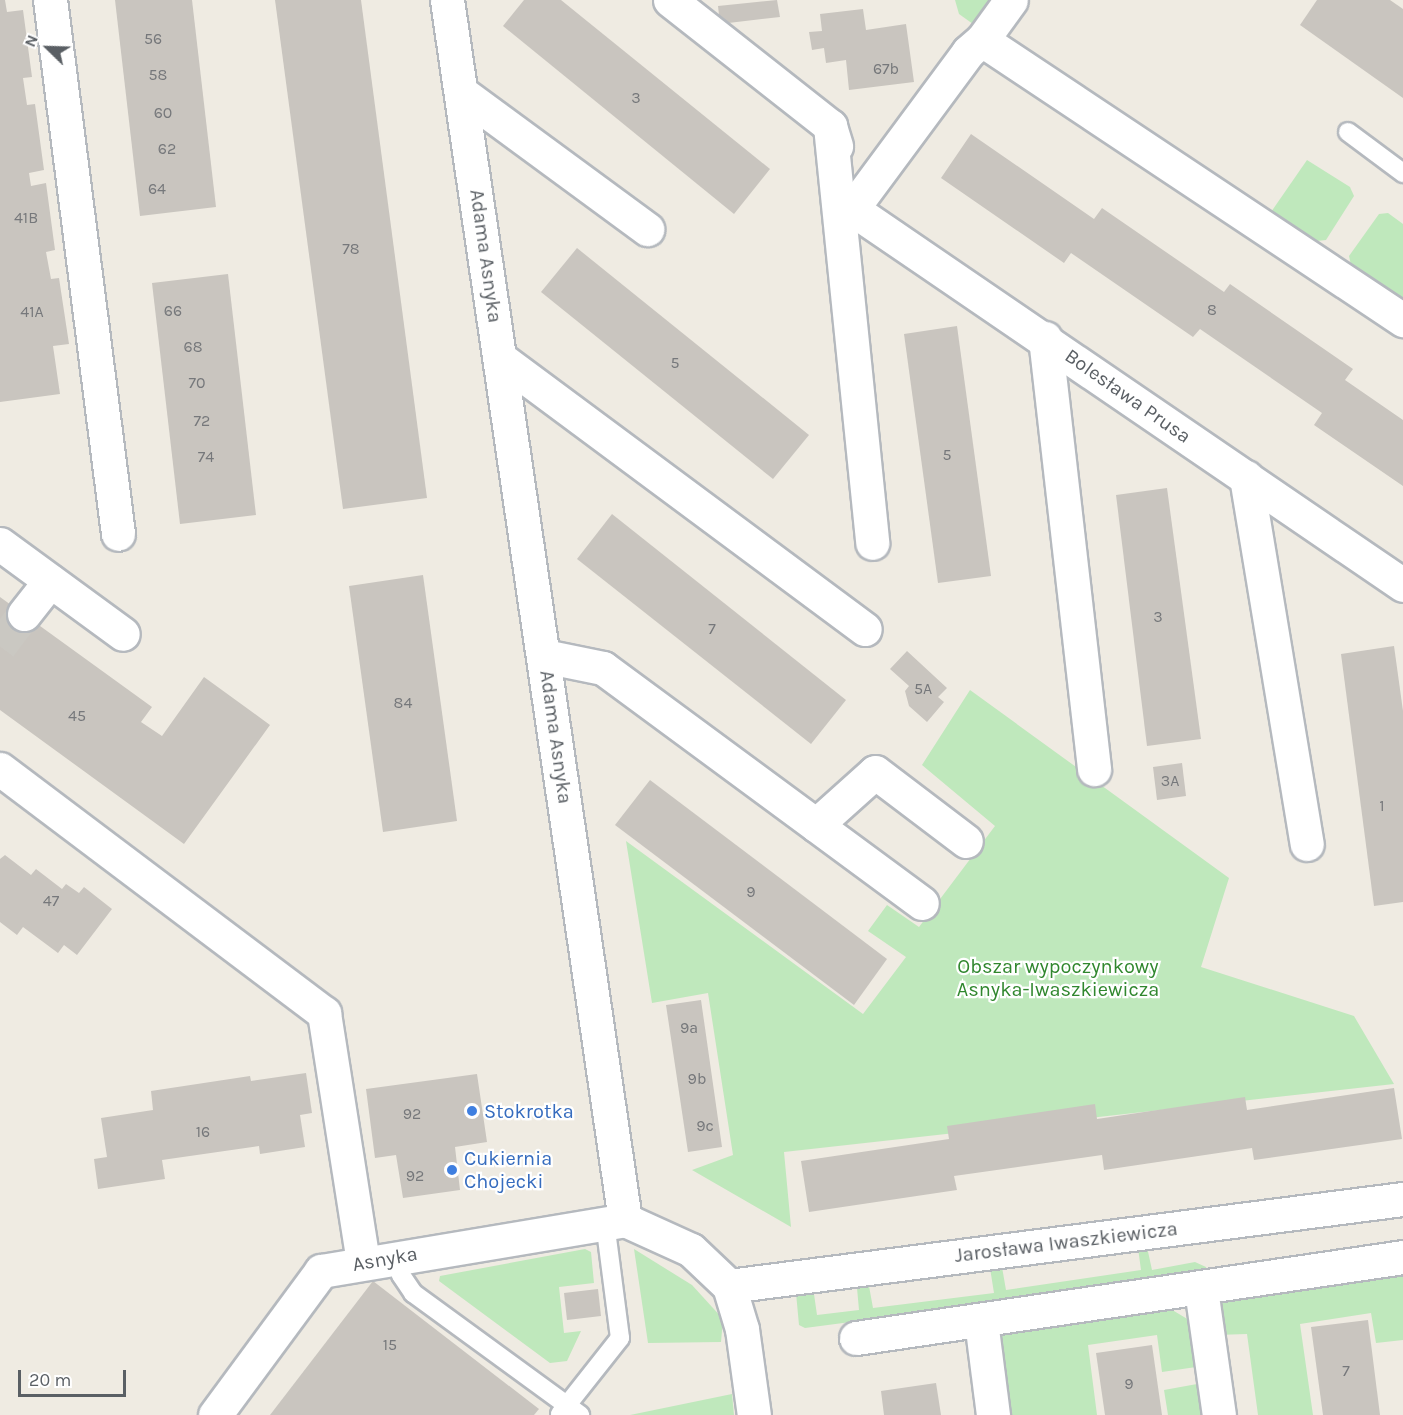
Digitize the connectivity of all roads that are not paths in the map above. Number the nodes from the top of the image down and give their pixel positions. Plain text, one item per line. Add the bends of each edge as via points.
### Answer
1 (50, 0) edge
2 (447, 0) edge
3 (670, 0) edge
4 (1011, 0) edge
5 (982, 40) junction
6 (462, 93) junction
7 (831, 126) junction
8 (1348, 132) dead end
9 (1403, 173) edge
10 (852, 209) junction
11 (647, 229) dead end
12 (1403, 320) edge
13 (1045, 338) junction
14 (501, 359) junction
15 (1246, 477) junction
16 (118, 534) dead end
17 (872, 543) dead end
18 (0, 544) edge
19 (50, 581) junction
20 (1403, 585) edge
21 (24, 614) tunnel mouth
22 (866, 629) dead end
23 (123, 634) dead end
24 (544, 656) junction
25 (0, 769) edge
26 (1094, 769) dead end
27 (816, 825) junction
28 (966, 841) dead end
29 (1307, 844) dead end
30 (922, 903) dead end
31 (1403, 1199) edge
32 (615, 1221) junction
33 (399, 1256) junction
34 (1403, 1257) edge
35 (363, 1262) junction
36 (729, 1286) junction
37 (1202, 1289) junction
38 (981, 1321) junction
39 (856, 1338) dead end
40 (568, 1412) edge
41 (215, 1415) edge
42 (754, 1415) edge
43 (993, 1415) edge
44 (1219, 1415) edge

1 - 16 street
2 - 6 street, Adama Asnyka
3 - 7 street
4 - 5 street
5 - 10 street via 968,52
5 - 12 street
6 - 11 street
6 - 14 street, Adama Asnyka
7 - 10 street
7 - 17 street
8 - 9 lane
10 - 13 street, Bolesława Prusa
13 - 15 street, Bolesława Prusa
13 - 26 street
14 - 22 street
14 - 24 street, Adama Asnyka
15 - 20 street, Bolesława Prusa
15 - 29 street
18 - 19 street
19 - 21 street
19 - 23 street
24 - 27 street via 603,668
24 - 32 street, Adama Asnyka
25 - 35 street via 324,1013
27 - 28 street via 875,772
27 - 30 street
31 - 36 street, Jarosława Iwaszkiewicza
32 - 33 street, Asnyka
32 - 36 street via 692,1250
32 - 40 lane via 620,1338
33 - 35 street, Asnyka
33 - 40 lane via 402,1275 413,1293
34 - 37 street
35 - 41 street, Asnyka via 321,1272
36 - 42 street via 741,1329
37 - 38 street
37 - 44 street
38 - 39 street
38 - 43 street

